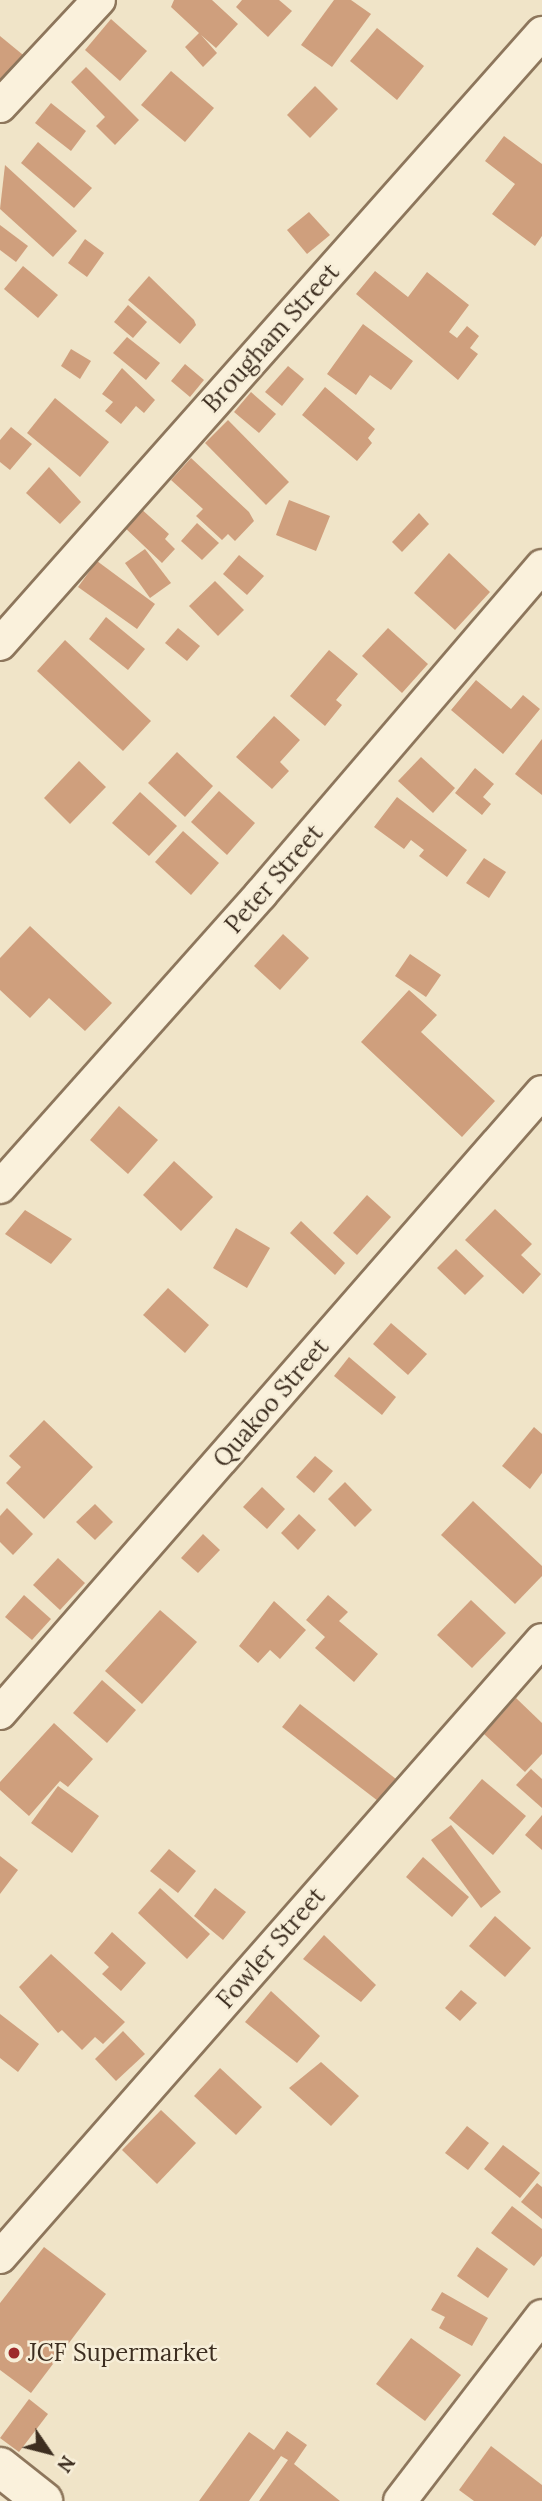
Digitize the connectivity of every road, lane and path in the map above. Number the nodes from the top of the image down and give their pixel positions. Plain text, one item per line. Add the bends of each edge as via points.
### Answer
1 (99, 0) edge
2 (542, 33) edge
3 (0, 106) edge
4 (542, 566) edge
5 (0, 644) edge
6 (542, 1092) edge
7 (0, 1187) edge
8 (542, 1640) edge
9 (0, 1713) edge
10 (0, 2257) edge
11 (542, 2316) edge
12 (0, 2468) edge
13 (43, 2501) edge
14 (400, 2501) edge

1 - 3 street
2 - 5 street, Brougham Street
4 - 7 street, Peter Street via 261,894
6 - 9 street, Quakoo Street
8 - 10 street, Fowler Street
11 - 14 street
12 - 13 main road

